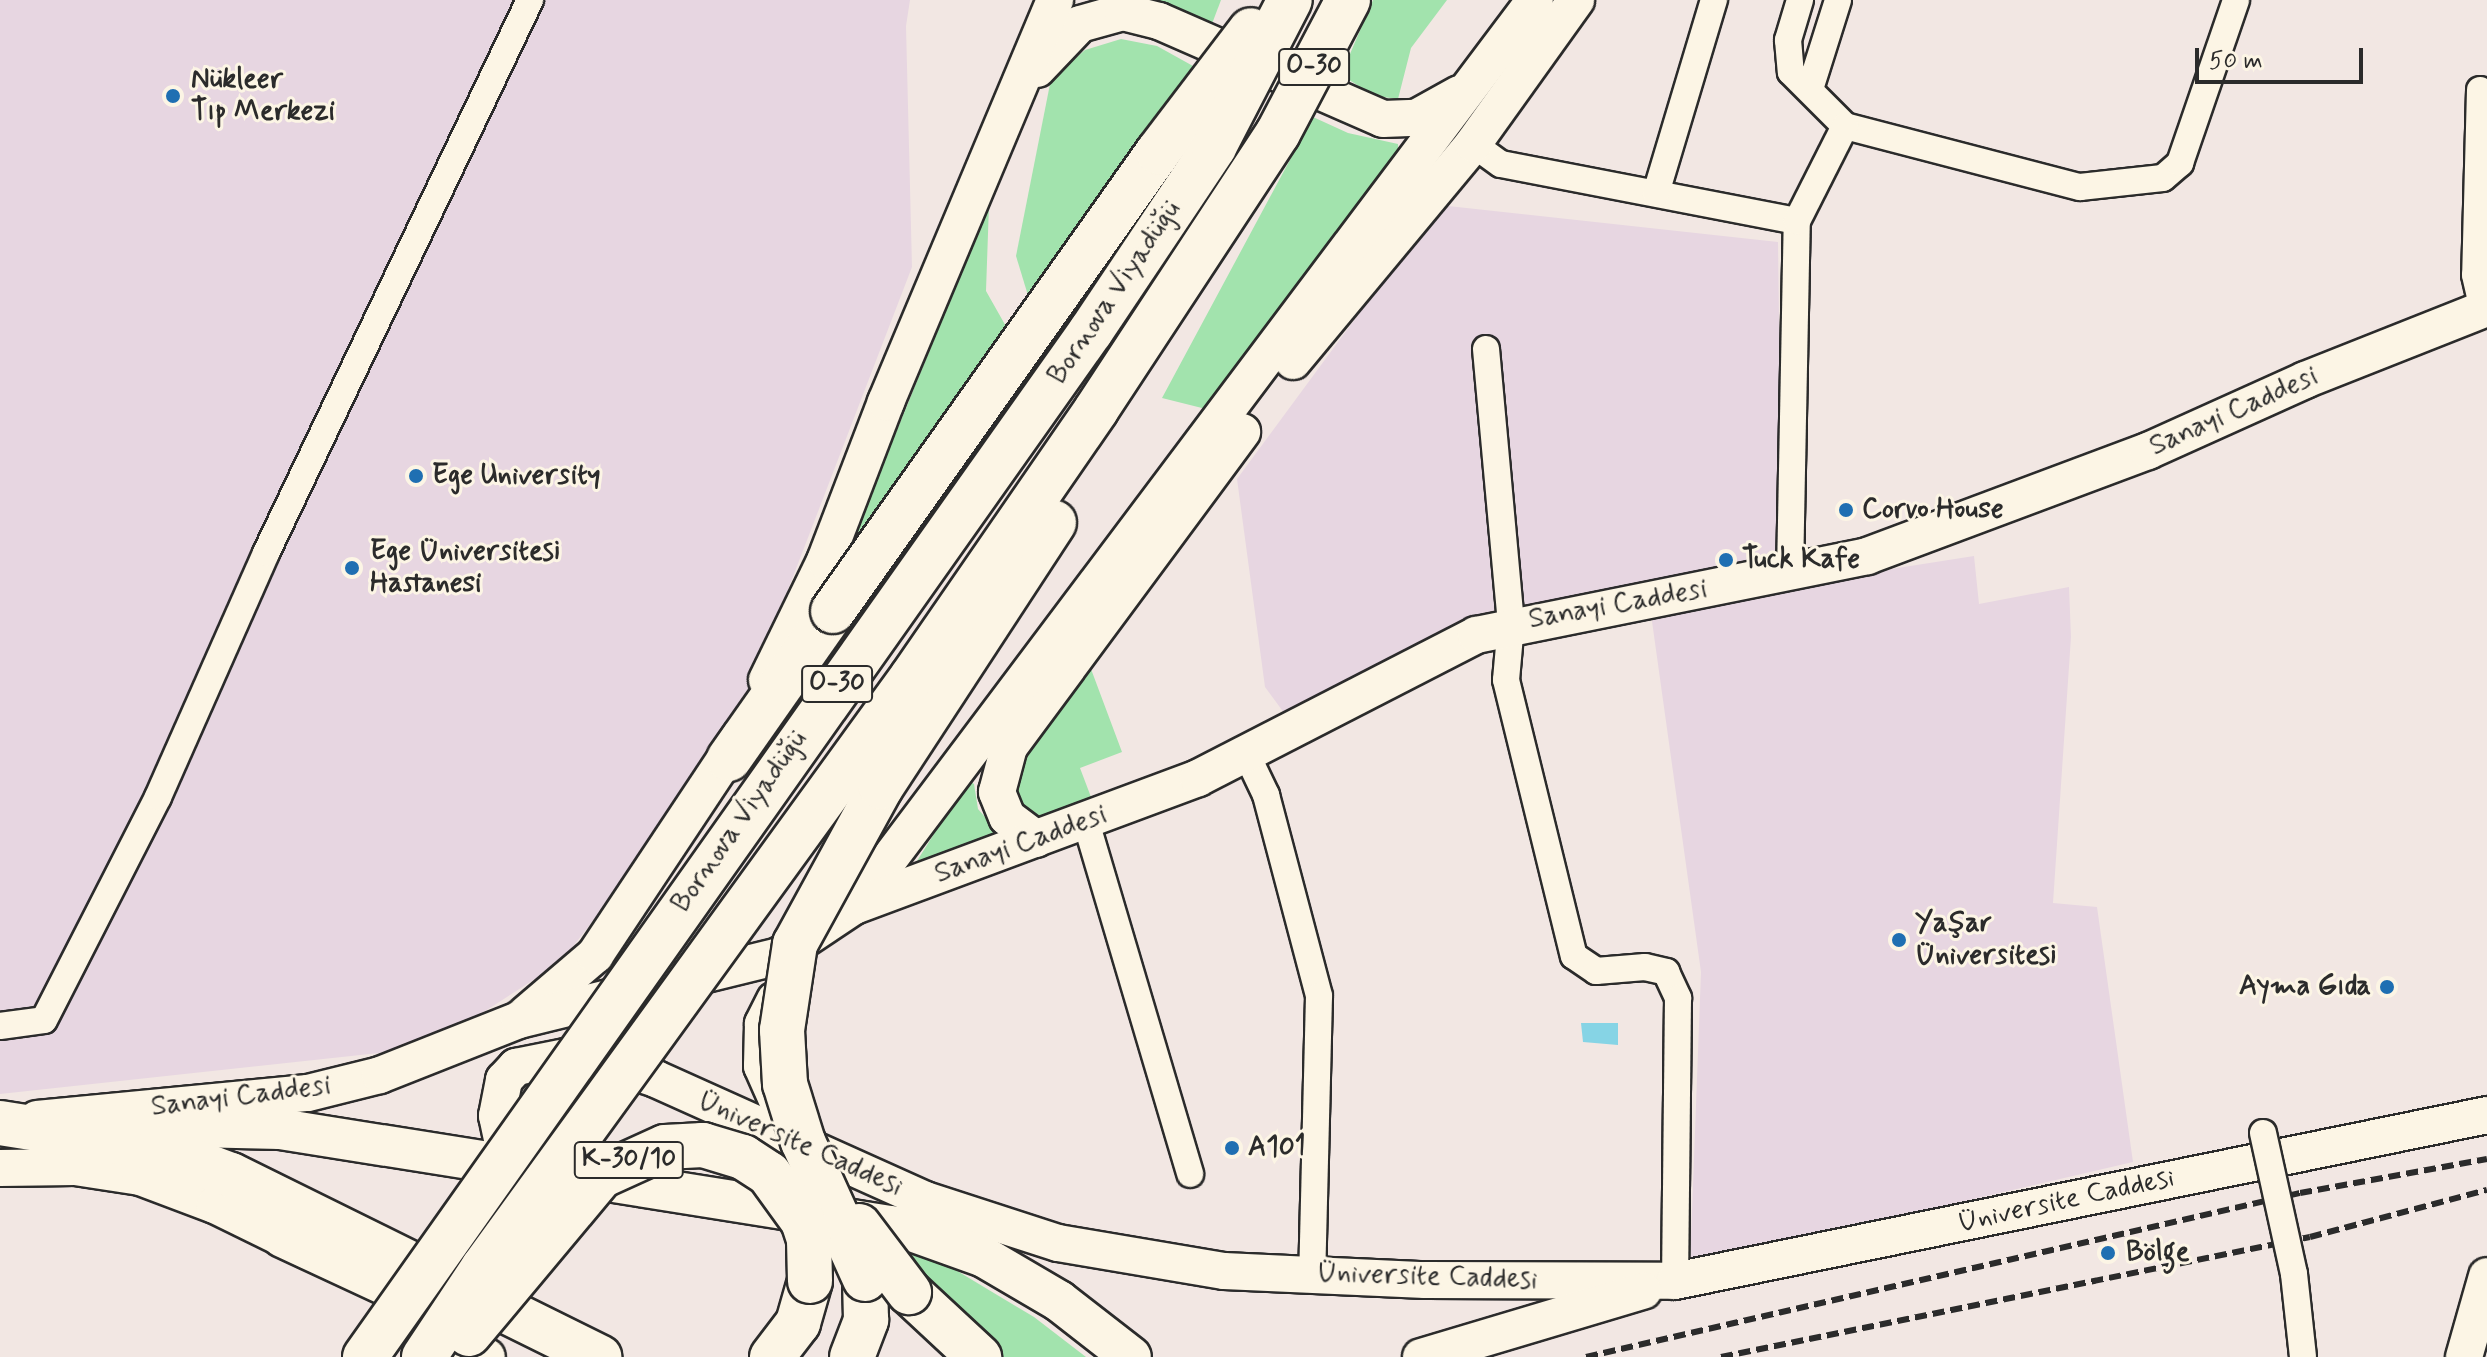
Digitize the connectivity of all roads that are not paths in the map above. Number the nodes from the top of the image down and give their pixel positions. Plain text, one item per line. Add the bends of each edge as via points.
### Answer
1 (530, 0) edge
2 (1055, 0) edge
3 (1275, 0) edge
4 (1290, 0) edge
5 (1348, 0) edge
6 (1535, 0) edge
7 (1576, 0) edge
8 (1714, 0) edge
9 (1800, 0) edge
10 (1838, 0) edge
11 (2236, 0) edge
12 (1481, 74) junction
13 (1810, 89) junction
14 (2480, 90) dead end
15 (1006, 118) junction
16 (1845, 126) junction
17 (1278, 133) junction
18 (1473, 144) junction
19 (1656, 193) junction
20 (1797, 221) junction
21 (2485, 309) edge
22 (1486, 349) dead end
23 (1790, 574) junction
24 (1511, 624) junction
25 (1246, 753) junction
26 (729, 759) junction
27 (1086, 822) junction
28 (1036, 839) junction
29 (854, 906) junction
30 (519, 1020) junction
31 (0, 1026) edge
32 (2487, 1115) edge
33 (0, 1123) edge
34 (2263, 1133) dead end
35 (0, 1168) edge
36 (539, 1170) junction
37 (834, 1173) junction
38 (1190, 1174) dead end
39 (283, 1235) junction
40 (1312, 1274) junction
41 (2487, 1276) edge
42 (1675, 1281) junction
43 (365, 1357) edge
44 (424, 1357) edge
45 (449, 1357) edge
46 (487, 1357) edge
47 (543, 1357) edge
48 (599, 1357) edge
49 (772, 1357) edge
50 (852, 1357) edge
51 (979, 1357) edge
52 (1131, 1357) edge
53 (1421, 1357) edge
54 (2303, 1357) edge
55 (2464, 1357) edge

1 - 31 street via 266,553 158,797 44,1020
2 - 15 main road
3 - 26 highway, bridge via 1158,152
4 - 43 highway, Bornova Viyadüğü / O-30, bridge via 1214,147 1091,331
5 - 17 highway, Bornova Viyadüğü / O-30, bridge
6 - 12 main road
7 - 18 main road
8 - 19 street
9 - 13 street via 1788,40 1791,72
10 - 13 street
11 - 16 street via 2180,163 2163,178 2080,187
12 - 15 main road via 1437,110 1416,118 1383,119 1141,14 1109,13 1068,33 1045,57
12 - 29 main road
13 - 16 street
14 - 21 street via 2475,275
15 - 26 main road via 825,561
16 - 20 street
17 - 37 highway, O-30, bridge via 1105,444 881,787 795,944 782,1030 785,1084 794,1121
17 - 44 highway, Bornova Viyadüğü / O-30, bridge via 912,677
18 - 19 street via 1501,164
18 - 28 main road via 1290,365 1009,747 997,792 1007,817
19 - 20 street
20 - 23 street
21 - 23 main road, Sanayi Caddesi via 2305,380 2148,451 1867,556
22 - 24 street
23 - 24 main road, Sanayi Caddesi
24 - 25 main road, Sanayi Caddesi via 1476,635
24 - 42 street via 1506,680 1574,956 1596,971 1645,967 1666,972 1678,998
25 - 27 main road, Sanayi Caddesi
25 - 40 street via 1266,795 1319,996
26 - 30 main road via 595,955
27 - 28 main road, Sanayi Caddesi
27 - 38 street
28 - 29 main road, Sanayi Caddesi
29 - 30 main road via 779,956
29 - 37 main road via 805,958 771,1006 761,1047 767,1082 781,1110
30 - 33 main road, Sanayi Caddesi via 380,1075 308,1093
32 - 42 main road, Üniversite Caddesi
33 - 36 main road via 280,1129
33 - 48 highway via 158,1148 231,1175
34 - 54 street, bridge via 2294,1274
35 - 39 main road via 75,1167 140,1177
36 - 37 main road, Üniversite Caddesi via 502,1139 497,1098 516,1067 566,1057 598,1060 656,1079
36 - 52 main road via 903,1228 984,1257 1059,1301
37 - 40 main road, Üniversite Caddesi via 1058,1243 1210,1269
37 - 50 highway, O-30, bridge via 865,1279 866,1320
37 - 51 highway, bridge via 909,1292
39 - 46 main road
39 - 47 highway
40 - 42 main road, Üniversite Caddesi
41 - 55 main road
42 - 53 main road
45 - 49 highway, K-30/10, bridge via 601,1176 665,1147 703,1145 743,1157 769,1174 803,1221 810,1281 798,1323

